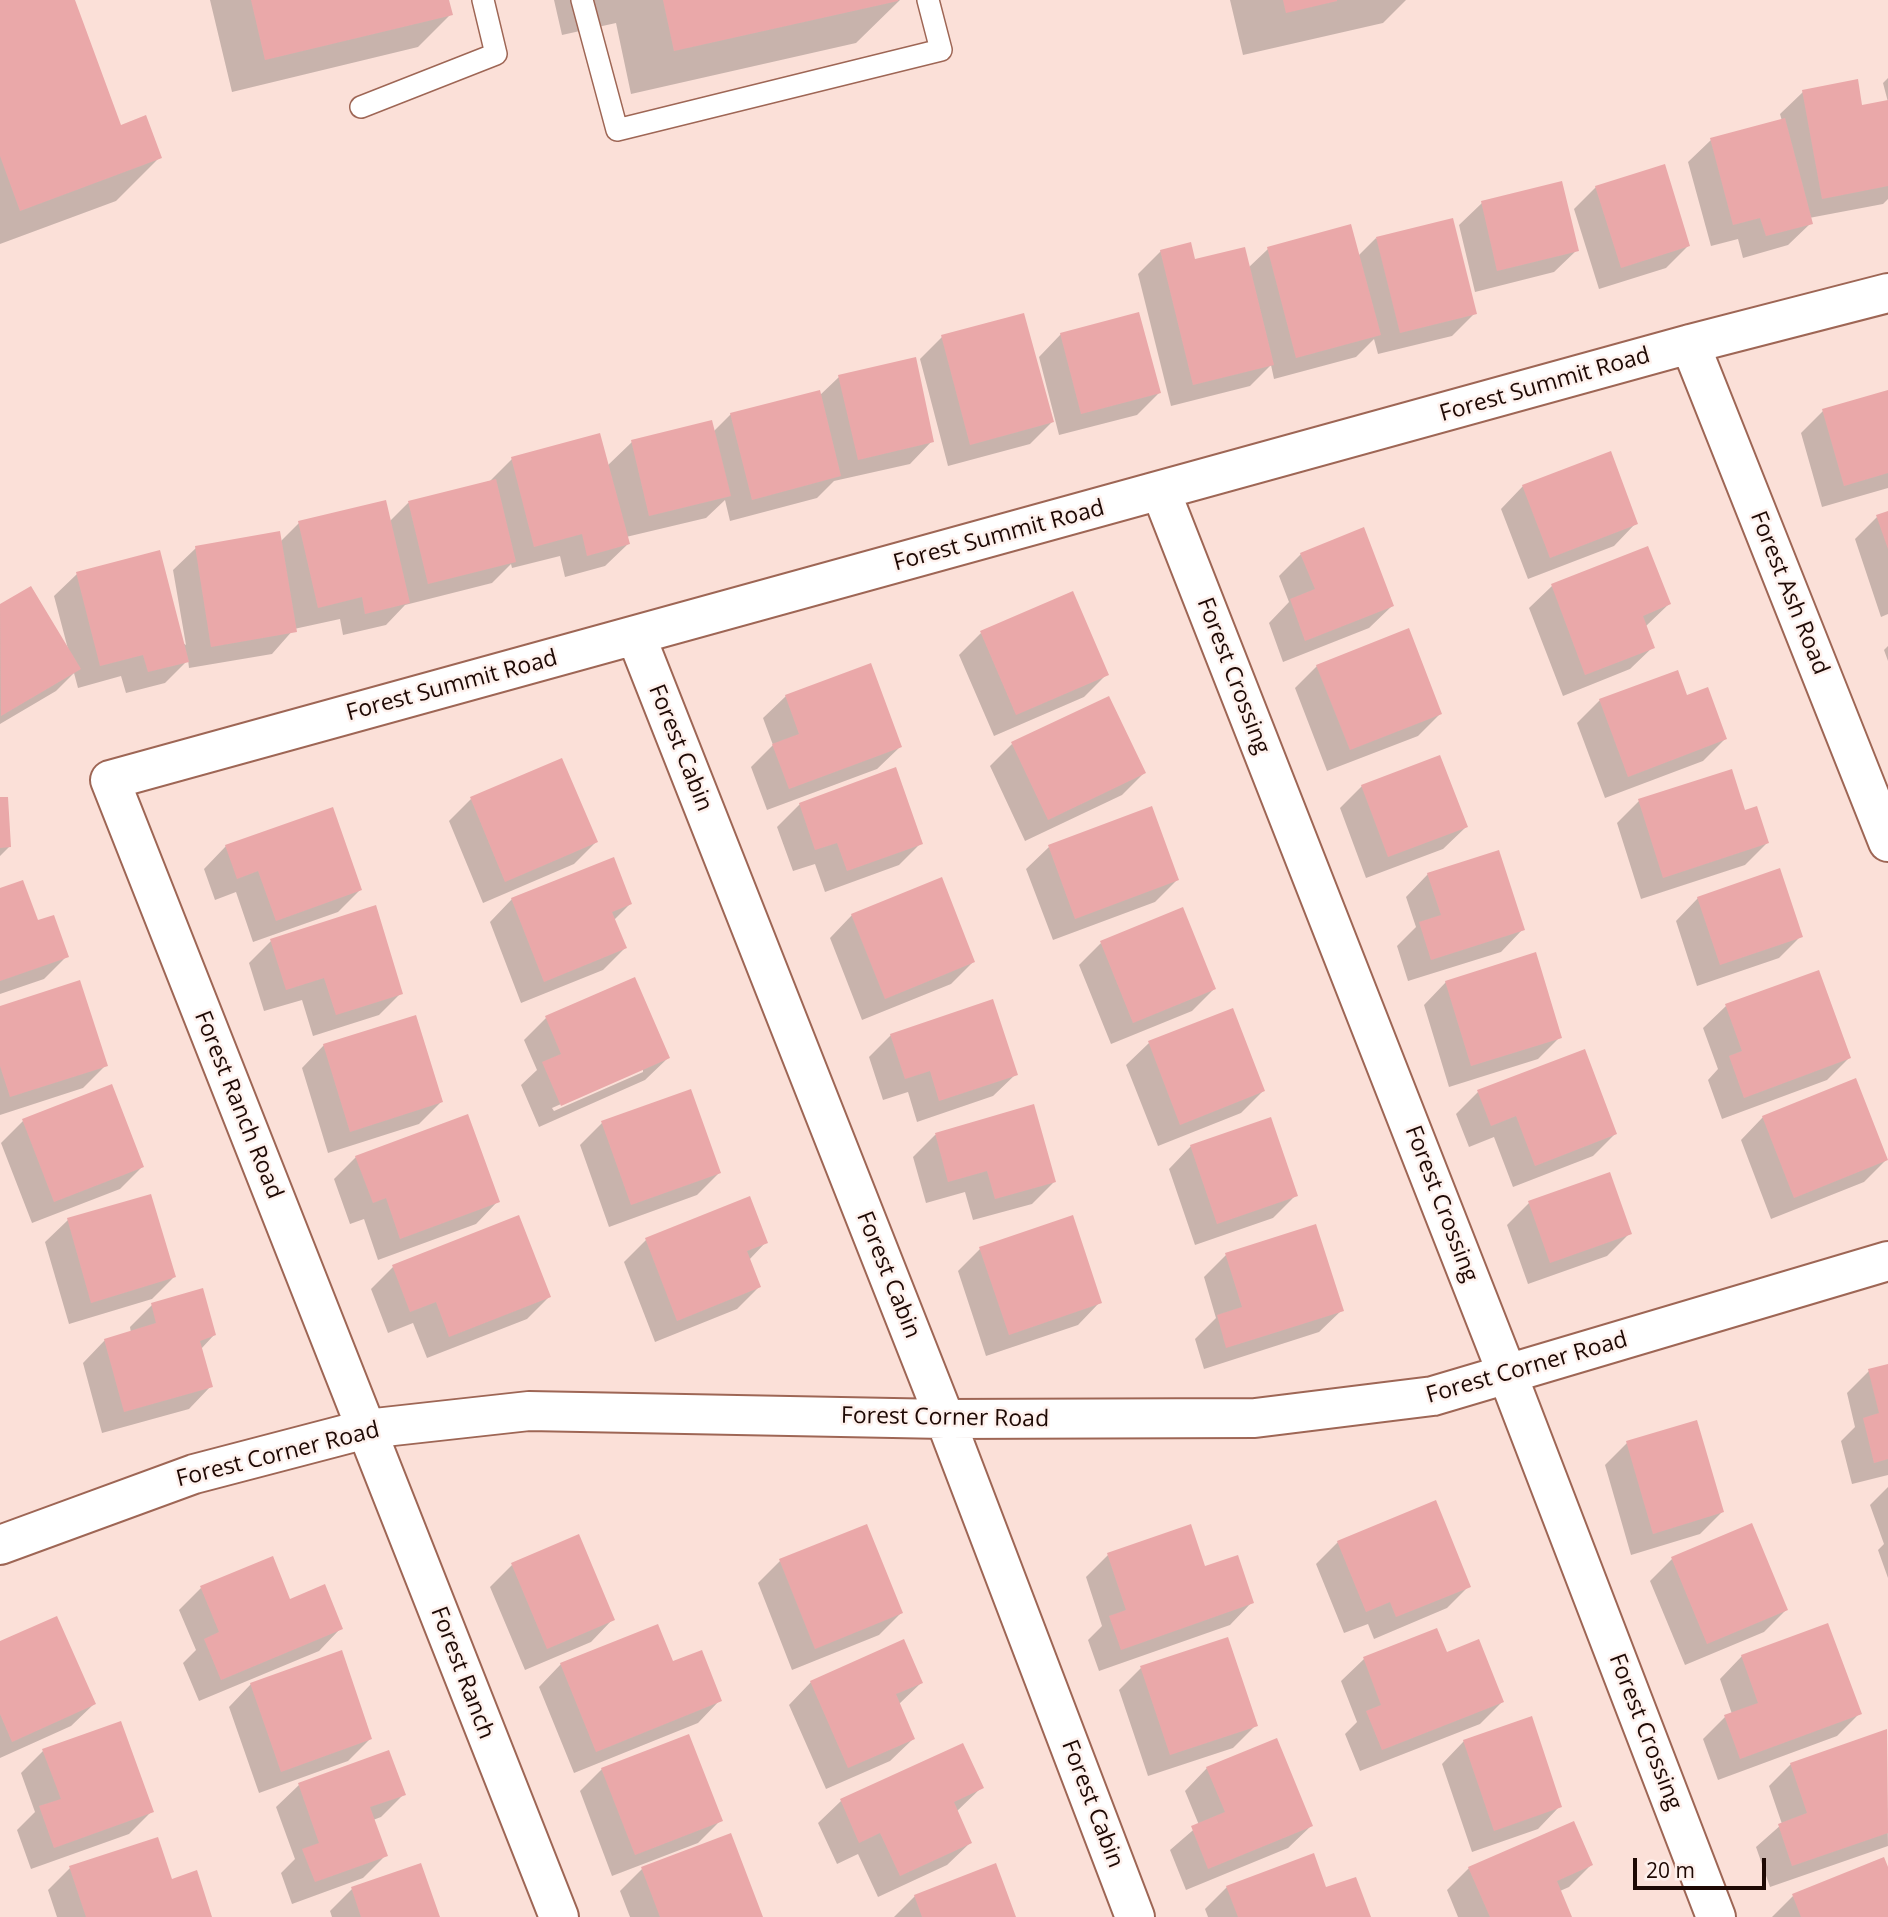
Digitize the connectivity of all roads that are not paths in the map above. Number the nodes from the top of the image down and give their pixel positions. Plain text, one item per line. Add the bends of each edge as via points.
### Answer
1 (483, 0) edge
2 (582, 0) edge
3 (928, 0) edge
4 (360, 107) dead end
5 (1888, 293) edge
6 (1690, 344) junction
7 (1161, 492) junction
8 (636, 636) junction
9 (110, 780) joint
10 (1888, 842) edge
11 (1888, 1261) edge
12 (1508, 1376) junction
13 (945, 1419) junction
14 (366, 1429) junction
15 (0, 1545) edge
16 (558, 1917) edge
17 (1135, 1917) edge
18 (1716, 1917) edge

1 - 4 lane via 496,54
2 - 3 lane via 617,130 941,50
5 - 6 street, Forest Summit Road
6 - 7 street, Forest Summit Road
6 - 10 street, Forest Ash Road
7 - 8 street, Forest Summit Road
7 - 12 street, Forest Crossing
8 - 9 street, Forest Summit Road
8 - 13 street, Forest Cabin
9 - 14 street, Forest Ranch Road
11 - 12 street, Forest Corner Road
12 - 13 street, Forest Corner Road via 1433,1396 1255,1418
12 - 18 street, Forest Crossing
13 - 14 street, Forest Corner Road via 529,1411
13 - 17 street, Forest Cabin
14 - 15 street, Forest Corner Road via 194,1474
14 - 16 street, Forest Ranch

